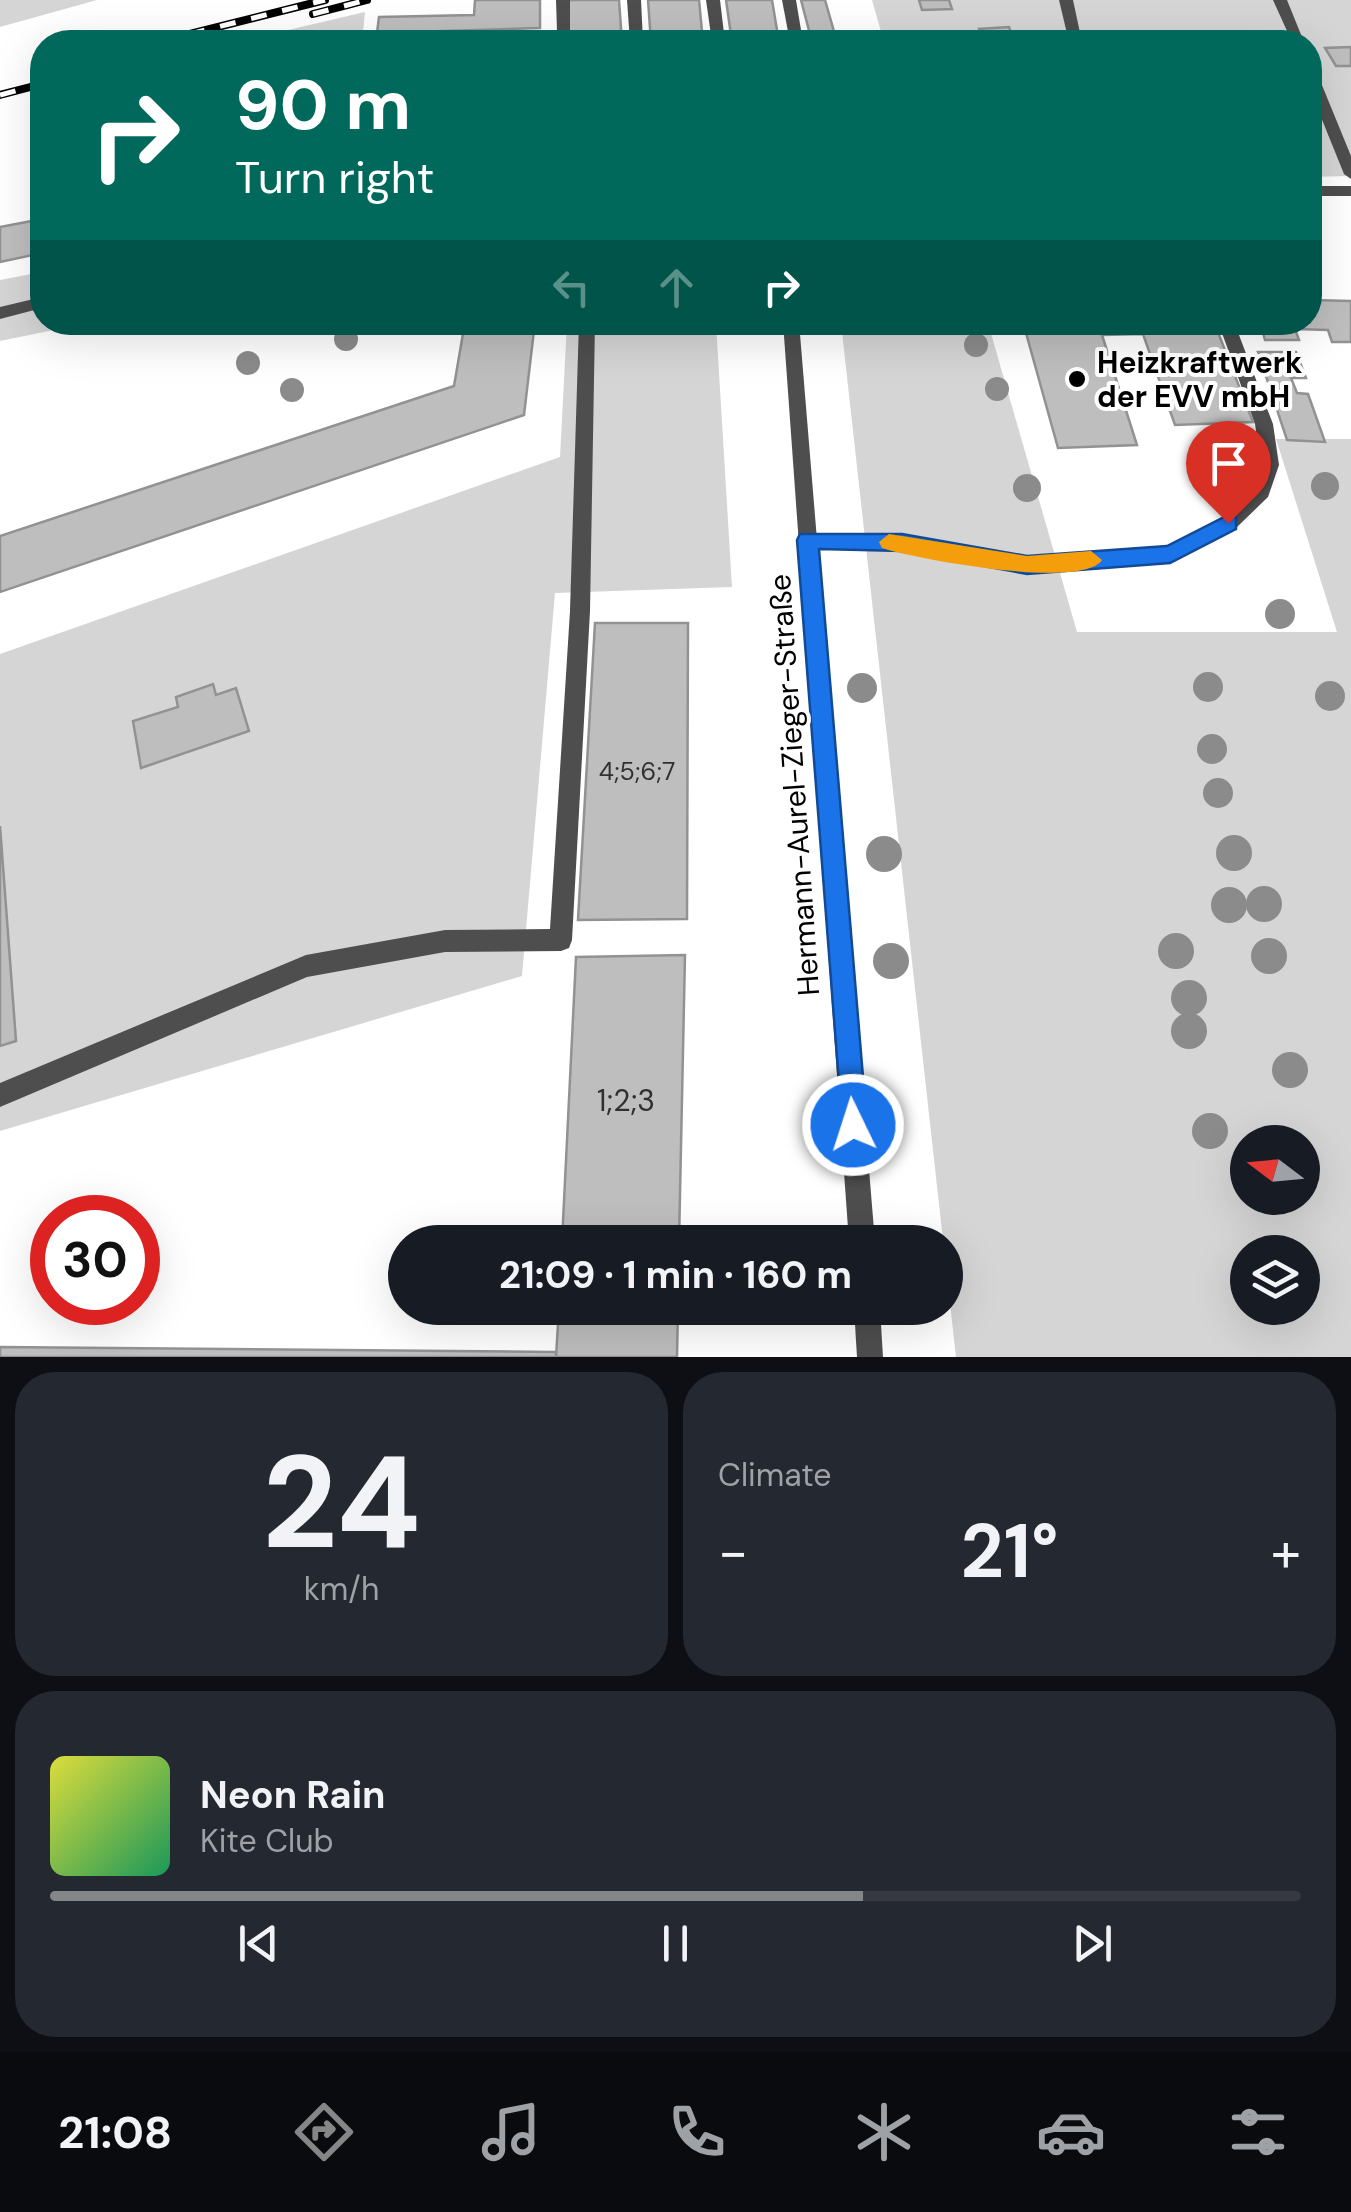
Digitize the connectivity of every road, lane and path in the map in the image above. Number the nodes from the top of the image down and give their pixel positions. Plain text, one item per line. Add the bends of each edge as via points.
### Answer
1 (562, 0) edge
2 (634, 0) edge
3 (712, 0) edge
4 (790, 0) edge
5 (1066, 0) edge
6 (1280, 0) edge
7 (564, 30) edge
8 (636, 30) edge
9 (717, 30) edge
10 (796, 30) edge
11 (1073, 30) edge
12 (1293, 30) edge
13 (1322, 103) edge
14 (1351, 174) edge
15 (1322, 191) edge
16 (1351, 191) edge
17 (30, 306) edge
18 (0, 313) edge
19 (587, 335) edge
20 (792, 335) edge
21 (1231, 335) edge
22 (808, 540) junction
23 (0, 1094) edge
24 (861, 1225) edge
25 (868, 1325) edge
26 (870, 1357) edge

1 - 7 street
2 - 8 street
3 - 9 street
4 - 10 street
5 - 11 street
6 - 12 street
13 - 14 street
15 - 16 street
17 - 18 street
19 - 23 street via 580,611 561,940 445,941 306,966
20 - 22 street, Hermann-Aurel-Zieger-Straße
21 - 22 street via 1264,424 1270,465 1262,492 1228,523 1170,554 1027,565 902,542
22 - 24 street, Hermann-Aurel-Zieger-Straße
25 - 26 street

